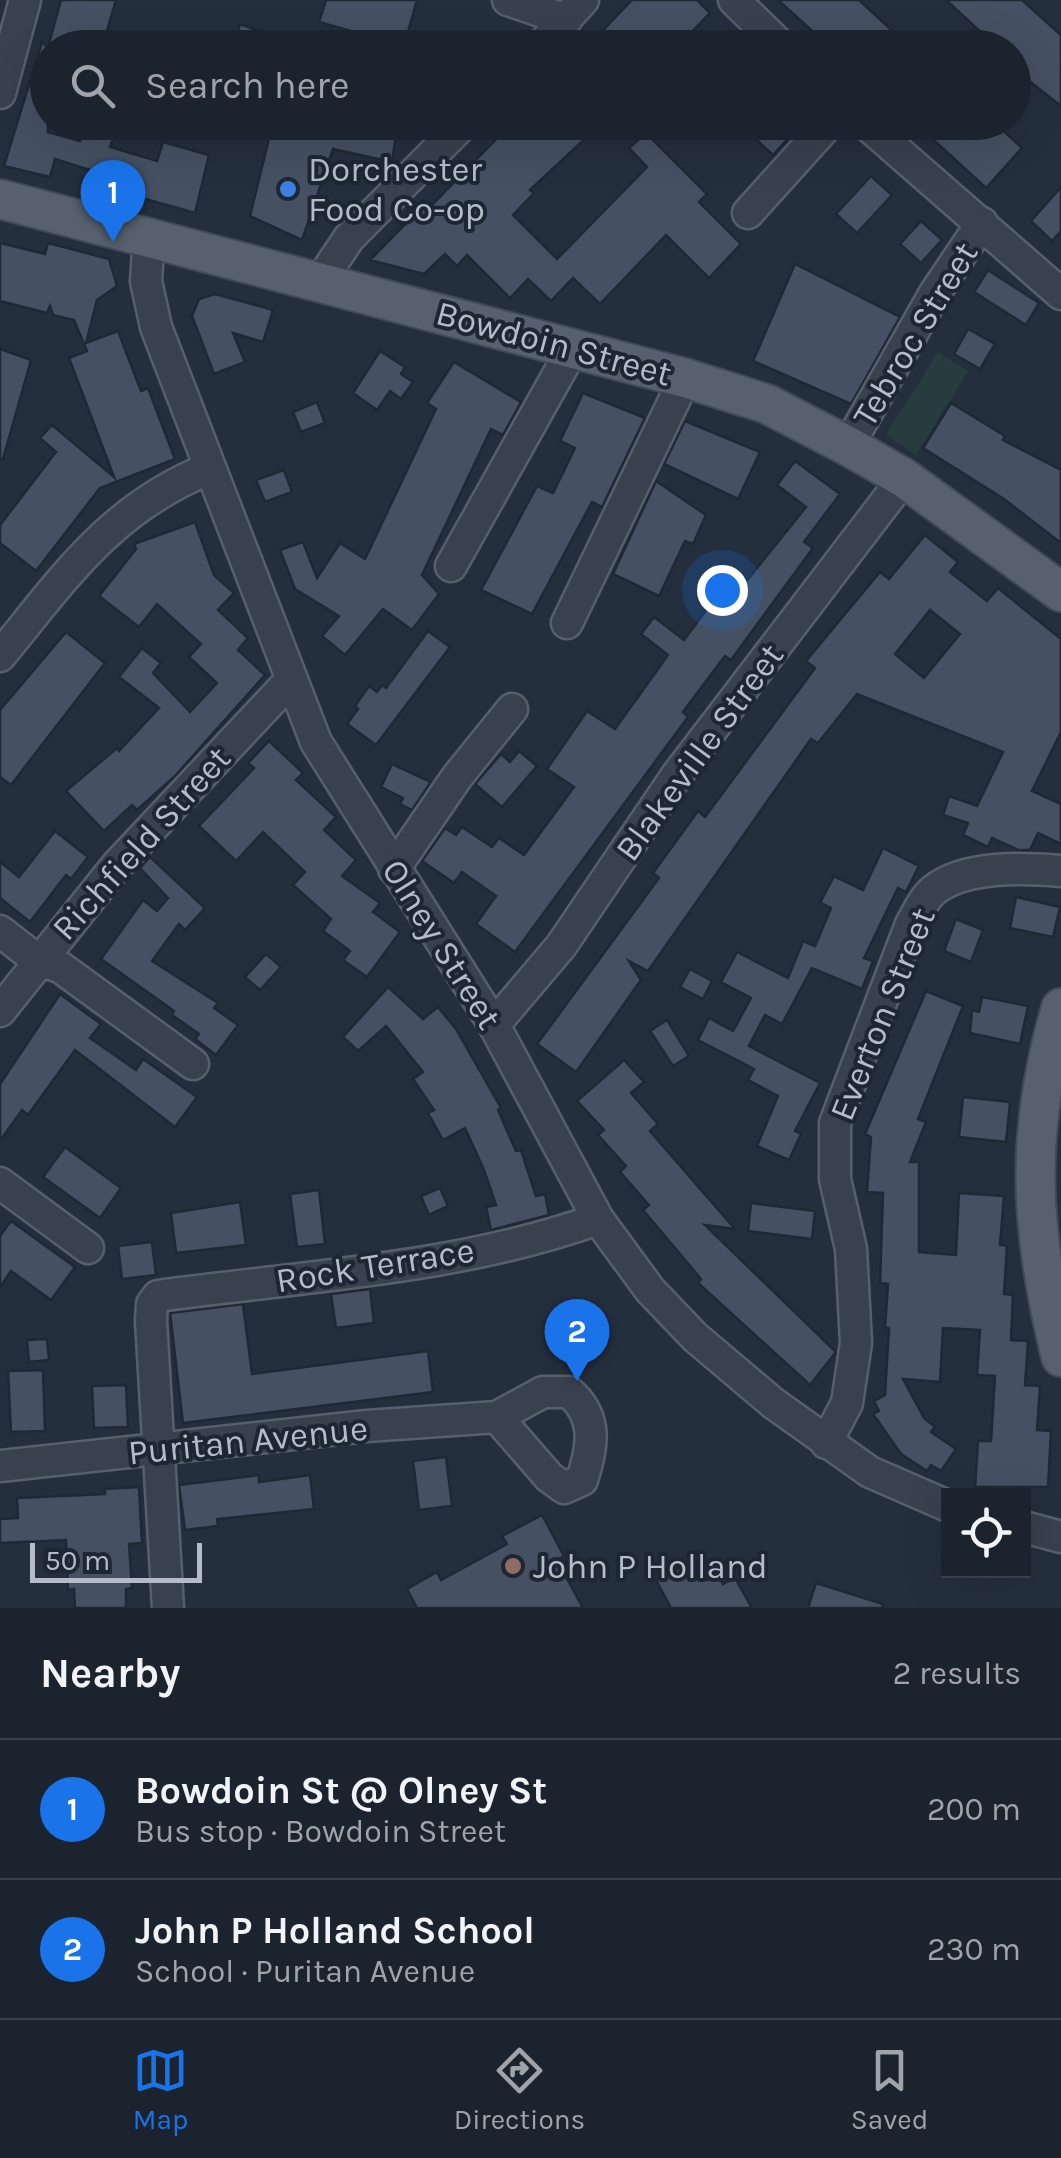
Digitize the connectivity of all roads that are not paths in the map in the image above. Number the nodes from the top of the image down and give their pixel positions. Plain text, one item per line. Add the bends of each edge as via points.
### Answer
1 (25, 0) edge
2 (508, 0) edge
3 (734, 0) edge
4 (575, 10) edge
5 (556, 30) edge
6 (765, 30) edge
7 (0, 93) edge
8 (447, 140) edge
9 (814, 140) edge
10 (885, 140) edge
11 (0, 200) edge
12 (748, 213) dead end
13 (982, 223) junction
14 (149, 236) junction
15 (320, 280) junction
16 (1061, 294) edge
17 (573, 348) junction
18 (685, 378) junction
19 (848, 446) junction
20 (208, 468) junction
21 (904, 478) junction
22 (451, 566) dead end
23 (1061, 592) edge
24 (568, 623) dead end
25 (0, 656) edge
26 (289, 682) junction
27 (512, 709) dead end
28 (394, 869) junction
29 (1061, 871) edge
30 (0, 931) edge
31 (37, 960) junction
32 (1061, 1008) edge
33 (0, 1012) edge
34 (494, 1025) junction
35 (193, 1064) dead end
36 (0, 1183) edge
37 (598, 1220) junction
38 (88, 1248) dead end
39 (1061, 1357) edge
40 (497, 1417) dead end
41 (826, 1443) junction
42 (161, 1450) junction
43 (0, 1466) edge
44 (941, 1503) edge
45 (1031, 1529) edge
46 (1061, 1536) edge
47 (168, 1608) edge

1 - 7 street
2 - 4 street
3 - 6 street
4 - 5 street
8 - 15 street via 349,238
9 - 12 street
10 - 13 street
11 - 14 main road, Bowdoin Street
13 - 16 street
13 - 19 street, Tebroc Street
14 - 15 main road, Bowdoin Street
14 - 20 street, Olney Street via 150,307
15 - 17 main road, Bowdoin Street
17 - 18 main road, Bowdoin Street
17 - 22 street
18 - 19 main road, Bowdoin Street via 768,404
18 - 24 street
19 - 21 main road, Bowdoin Street
20 - 25 street via 164,486 121,518
20 - 26 street, Olney Street
21 - 23 main road, Bowdoin Street
21 - 34 street, Blakeville Street via 677,776 561,946
26 - 28 street, Olney Street via 316,742
26 - 31 street, Richfield Street
27 - 28 street
28 - 34 street, Olney Street
29 - 41 street, Everton Street via 1023,868 952,881 927,896 911,924 834,1122 856,1342 847,1403
30 - 31 street
31 - 33 street, Richfield Street
31 - 35 street via 60,967
32 - 39 main road via 1045,1062 1032,1186 1041,1278
34 - 37 street, Olney Street
36 - 38 street
37 - 41 street, Olney Street via 695,1337
37 - 42 street, Rock Terrace via 445,1257 158,1296 152,1304
40 - 42 street, Puritan Avenue
41 - 44 street, Olney Street via 870,1472
42 - 43 street, Puritan Avenue
42 - 47 street
45 - 46 street

